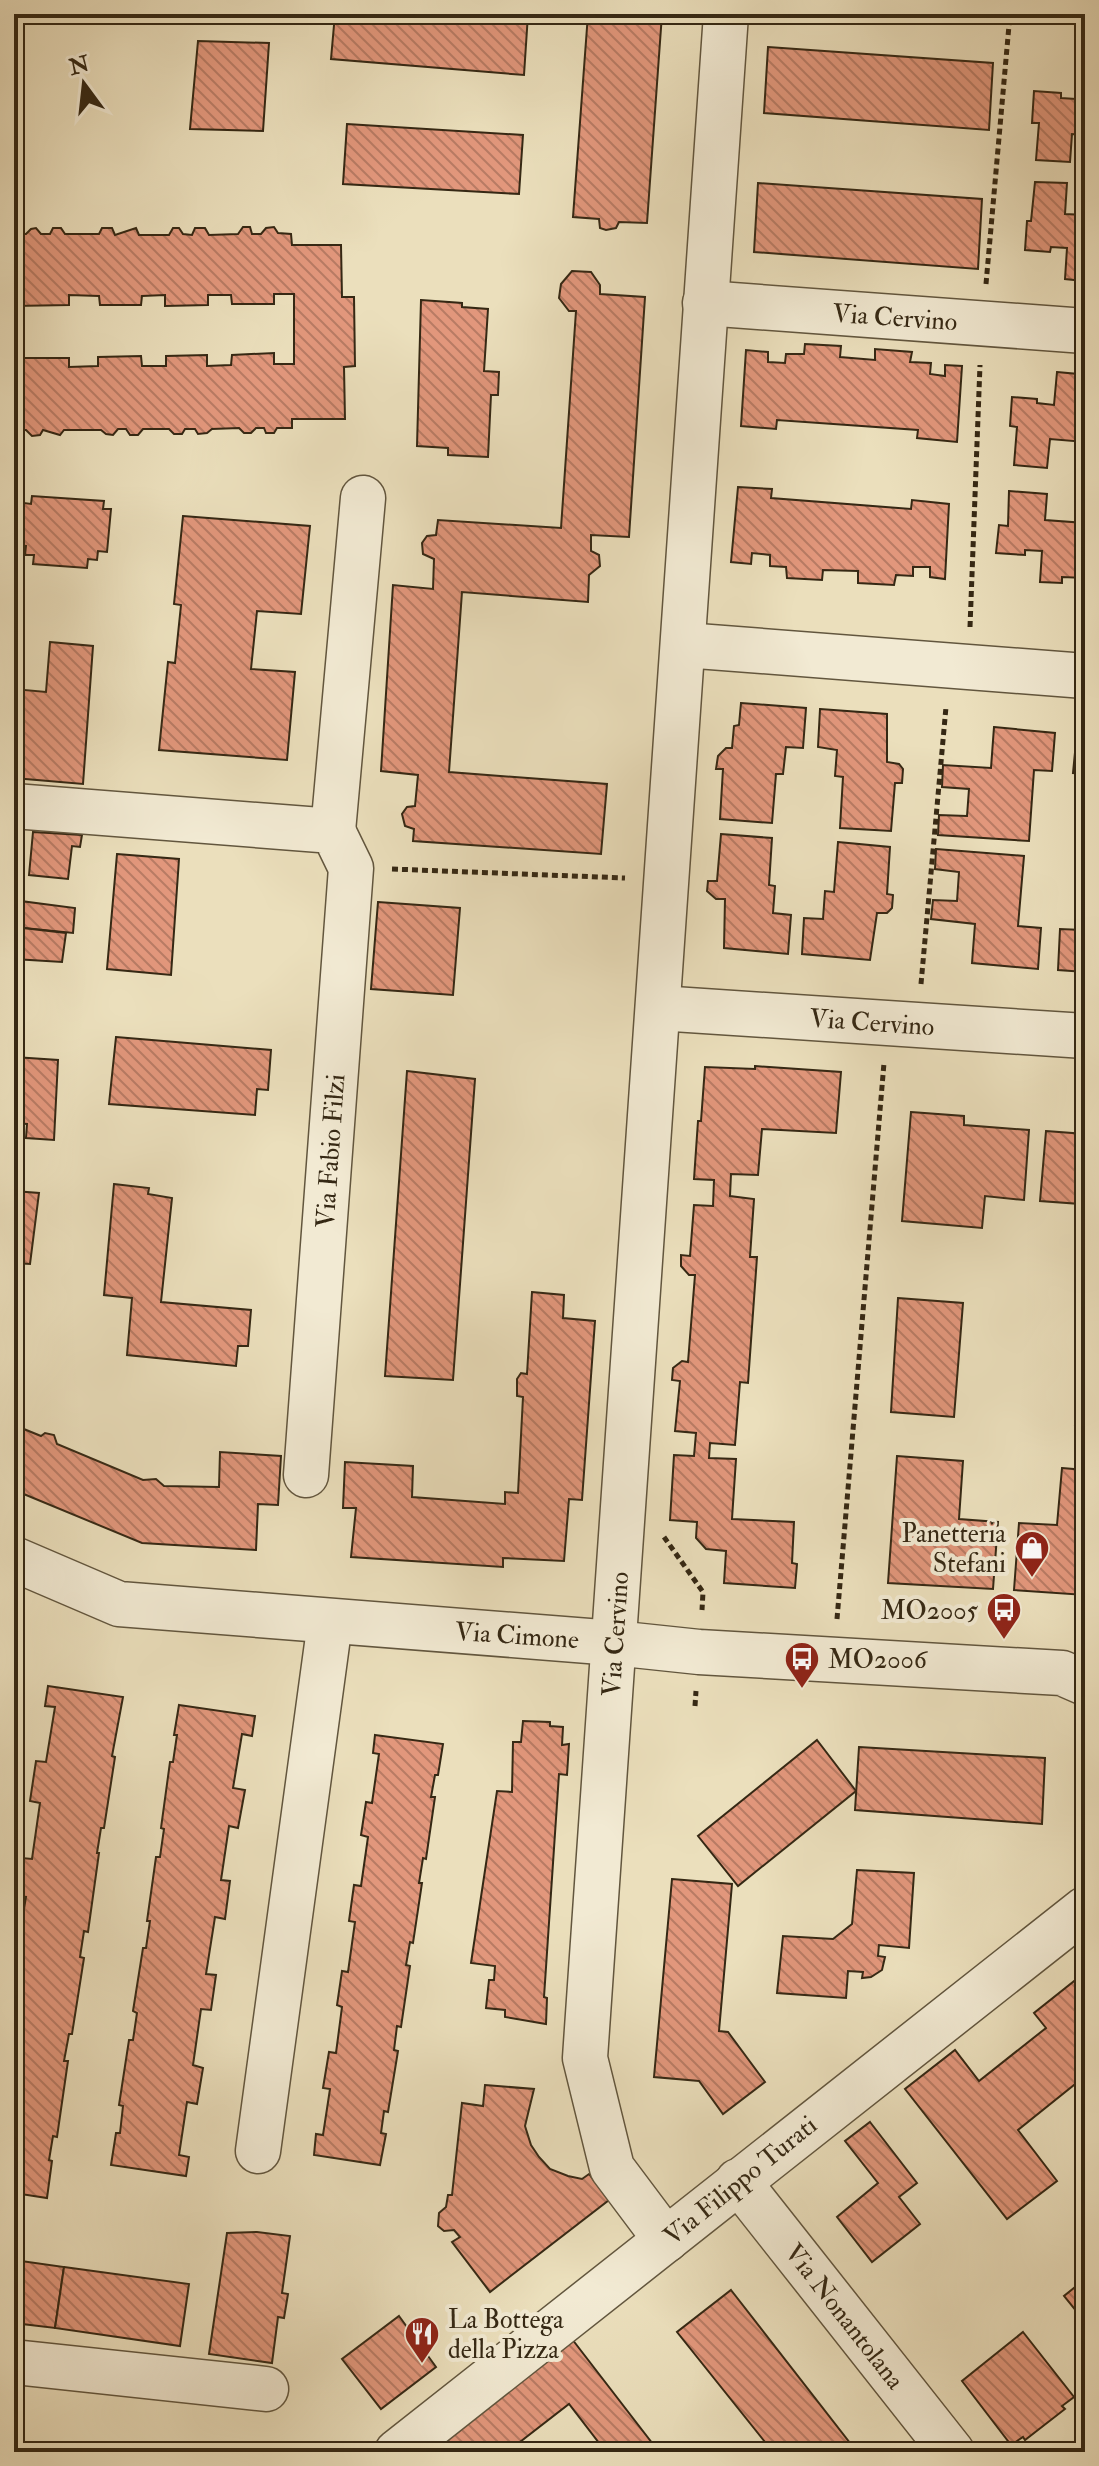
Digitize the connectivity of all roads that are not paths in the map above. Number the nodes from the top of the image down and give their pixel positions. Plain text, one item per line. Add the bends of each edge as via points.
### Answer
1 (726, 14) edge
2 (705, 303) junction
3 (1085, 331) edge
4 (363, 498) dead end
5 (684, 645) junction
6 (1085, 676) edge
7 (14, 806) edge
8 (342, 850) junction
9 (658, 1008) junction
10 (1085, 1036) edge
11 (306, 1475) dead end
12 (14, 1559) edge
13 (330, 1622) junction
14 (614, 1643) junction
15 (1085, 1683) edge
16 (1085, 1909) edge
17 (258, 2151) dead end
18 (738, 2181) junction
19 (666, 2240) junction
20 (14, 2362) edge
21 (266, 2389) dead end
22 (397, 2452) edge
23 (952, 2452) edge

1 - 2 street, Via Cervino
2 - 3 street, Via Cervino
2 - 5 street, Via Cervino
4 - 8 street, Via Fabio Filzi
5 - 6 street
5 - 9 street, Via Cervino
7 - 8 street
8 - 11 street, Via Fabio Filzi
9 - 10 street, Via Cervino
9 - 14 street, Via Cervino
12 - 13 street, Via Cimone via 119,1604
13 - 14 street, Via Cimone
13 - 17 street
14 - 15 street, Via Cimone via 1062,1673
14 - 19 street, Via Cervino via 585,2058 612,2168
16 - 18 street, Via Filippo Turati
18 - 19 street, Via Filippo Turati
18 - 23 street, Via Nonantolana
19 - 22 street, Via Filippo Turati
20 - 21 street

